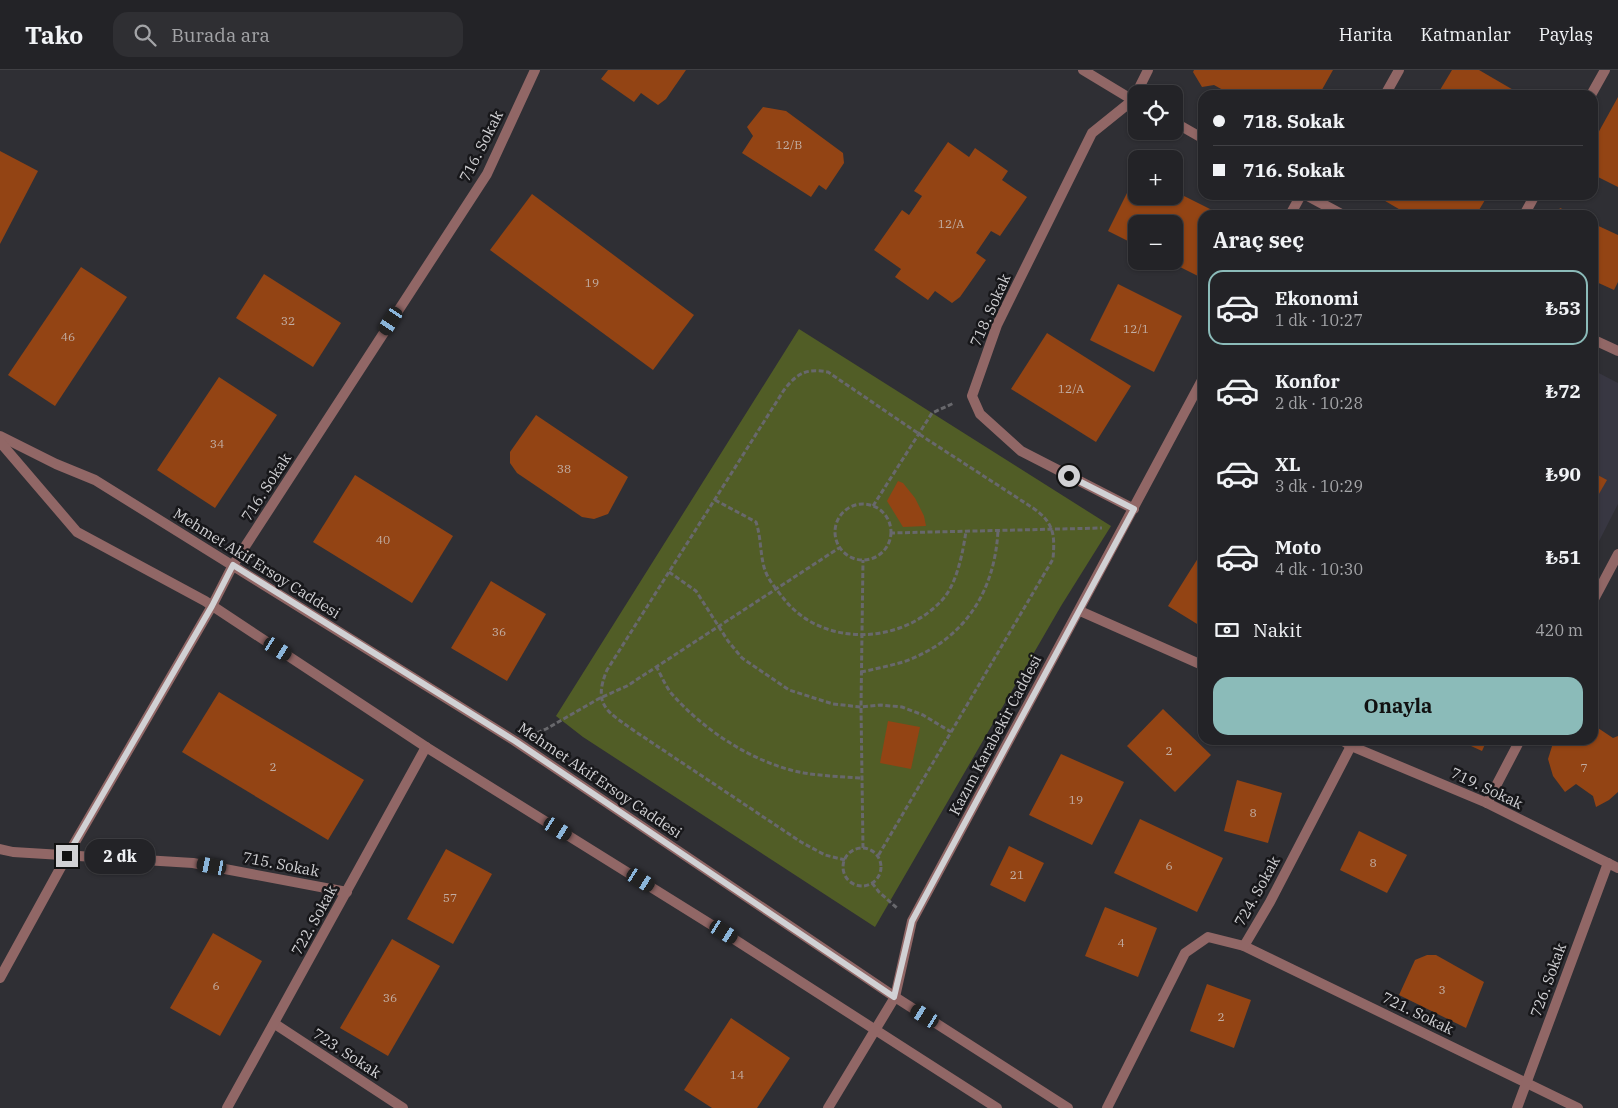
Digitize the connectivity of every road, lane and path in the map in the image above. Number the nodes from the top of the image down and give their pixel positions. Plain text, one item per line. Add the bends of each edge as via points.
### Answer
1 (535, 70) edge
2 (1083, 70) edge
3 (1148, 70) edge
4 (1398, 70) edge
5 (1605, 70) edge
6 (1142, 85) edge
7 (1388, 90) edge
8 (1594, 90) edge
9 (1128, 97) edge
10 (1128, 106) edge
11 (1183, 127) edge
12 (1198, 136) edge
13 (1315, 200) edge
14 (1334, 210) edge
15 (1598, 342) edge
16 (1618, 351) edge
17 (1198, 388) edge
18 (972, 396) junction
19 (919, 434) junction
20 (0, 436) edge
21 (0, 442) edge
22 (714, 500) junction
23 (873, 506) junction
24 (1134, 509) junction
25 (1124, 527) junction
26 (1052, 529) junction
27 (998, 530) junction
28 (966, 531) junction
29 (890, 533) junction
30 (839, 548) junction
31 (1618, 554) edge
32 (863, 560) junction
33 (233, 565) junction
34 (669, 572) junction
35 (777, 589) junction
36 (1598, 592) edge
37 (212, 606) junction
38 (1080, 611) junction
39 (719, 627) junction
40 (862, 635) junction
41 (1198, 663) edge
42 (656, 666) junction
43 (861, 672) junction
44 (600, 698) junction
45 (861, 707) junction
46 (951, 732) junction
47 (515, 741) junction
48 (1346, 745) edge
49 (1352, 745) edge
50 (1517, 745) edge
51 (426, 747) junction
52 (862, 778) junction
53 (1487, 803) junction
54 (862, 848) junction
55 (0, 849) edge
56 (67, 856) junction
57 (878, 856) junction
58 (845, 860) junction
59 (1608, 864) junction
60 (1618, 868) edge
61 (872, 883) junction
62 (347, 892) junction
63 (912, 921) junction
64 (1244, 946) junction
65 (0, 978) edge
66 (894, 997) junction
67 (275, 1024) junction
68 (874, 1029) junction
69 (1527, 1082) junction
70 (227, 1108) edge
71 (403, 1108) edge
72 (828, 1108) edge
73 (997, 1108) edge
74 (1068, 1108) edge
75 (1107, 1108) edge
76 (1517, 1108) edge
77 (1578, 1108) edge

1 - 33 street, 716. Sokak via 487,174
2 - 9 street
3 - 6 street, 718. Sokak
4 - 7 street
5 - 8 street
10 - 18 street, 718. Sokak via 1092,133 997,325
11 - 12 street
13 - 14 street
15 - 16 street
17 - 24 street, Kazım Karabekir Caddesi
18 - 19 path via 932,413
18 - 24 street via 980,414 1020,451
19 - 22 path via 828,372 810,370 793,379 784,390
19 - 23 path
19 - 26 path via 1033,508 1045,517
20 - 33 street, Mehmet Akif Ersoy Caddesi via 95,480
21 - 37 street via 77,532
22 - 34 path
22 - 35 path via 756,522 764,569
23 - 29 path via 889,521
23 - 30 path via 858,504 842,513 835,530
24 - 25 street, Kazım Karabekir Caddesi
25 - 26 path
25 - 38 street, Kazım Karabekir Caddesi
26 - 27 path
26 - 46 path via 1052,559
27 - 28 path
27 - 43 path via 987,587 954,632 922,654
28 - 29 path
28 - 40 path via 960,565 944,598 911,624 894,631
29 - 32 path via 880,554
30 - 32 path via 846,555
30 - 35 path
31 - 36 street
32 - 40 path
33 - 37 street, 716. Sokak
33 - 47 street, Mehmet Akif Ersoy Caddesi
34 - 39 path via 696,591
34 - 44 path via 607,670
35 - 39 path
35 - 40 path via 807,621 830,630
37 - 51 street
37 - 56 street, 716. Sokak
38 - 41 street
38 - 63 street, Kazım Karabekir Caddesi
39 - 42 path
39 - 45 path via 742,658 788,690 833,704
40 - 43 path
42 - 44 path via 627,686
42 - 52 path via 670,692 689,711 742,750 773,765 803,773
43 - 45 path
44 - 47 path via 546,729
44 - 58 path via 618,719 784,831 825,855
45 - 46 path via 902,707
45 - 52 path
46 - 57 path
47 - 66 street, Mehmet Akif Ersoy Caddesi
48 - 64 street, 724. Sokak via 1270,902
49 - 53 street, 719. Sokak
50 - 53 street
51 - 62 street, 722. Sokak
51 - 68 street
52 - 54 path
53 - 59 street, 719. Sokak
54 - 57 path via 868,848
54 - 58 path via 851,851
55 - 56 street, 715. Sokak
56 - 62 street, 715. Sokak via 192,862
56 - 65 street, 716. Sokak
57 - 61 path via 880,874
58 - 61 path via 843,868 848,880 860,885
59 - 60 street, 719. Sokak
59 - 69 street, 726. Sokak
61 - 63 path
62 - 67 street, 722. Sokak
63 - 66 street, Kazım Karabekir Caddesi
64 - 69 street, 721. Sokak
64 - 75 street, 724. Sokak via 1208,937 1185,952
66 - 68 street, Kazım Karabekir Caddesi
66 - 74 street, Mehmet Akif Ersoy Caddesi
67 - 70 street, 722. Sokak
67 - 71 street, 723. Sokak
68 - 72 street, Kazım Karabekir Caddesi
68 - 73 street
69 - 76 street, 726. Sokak
69 - 77 street, 721. Sokak

